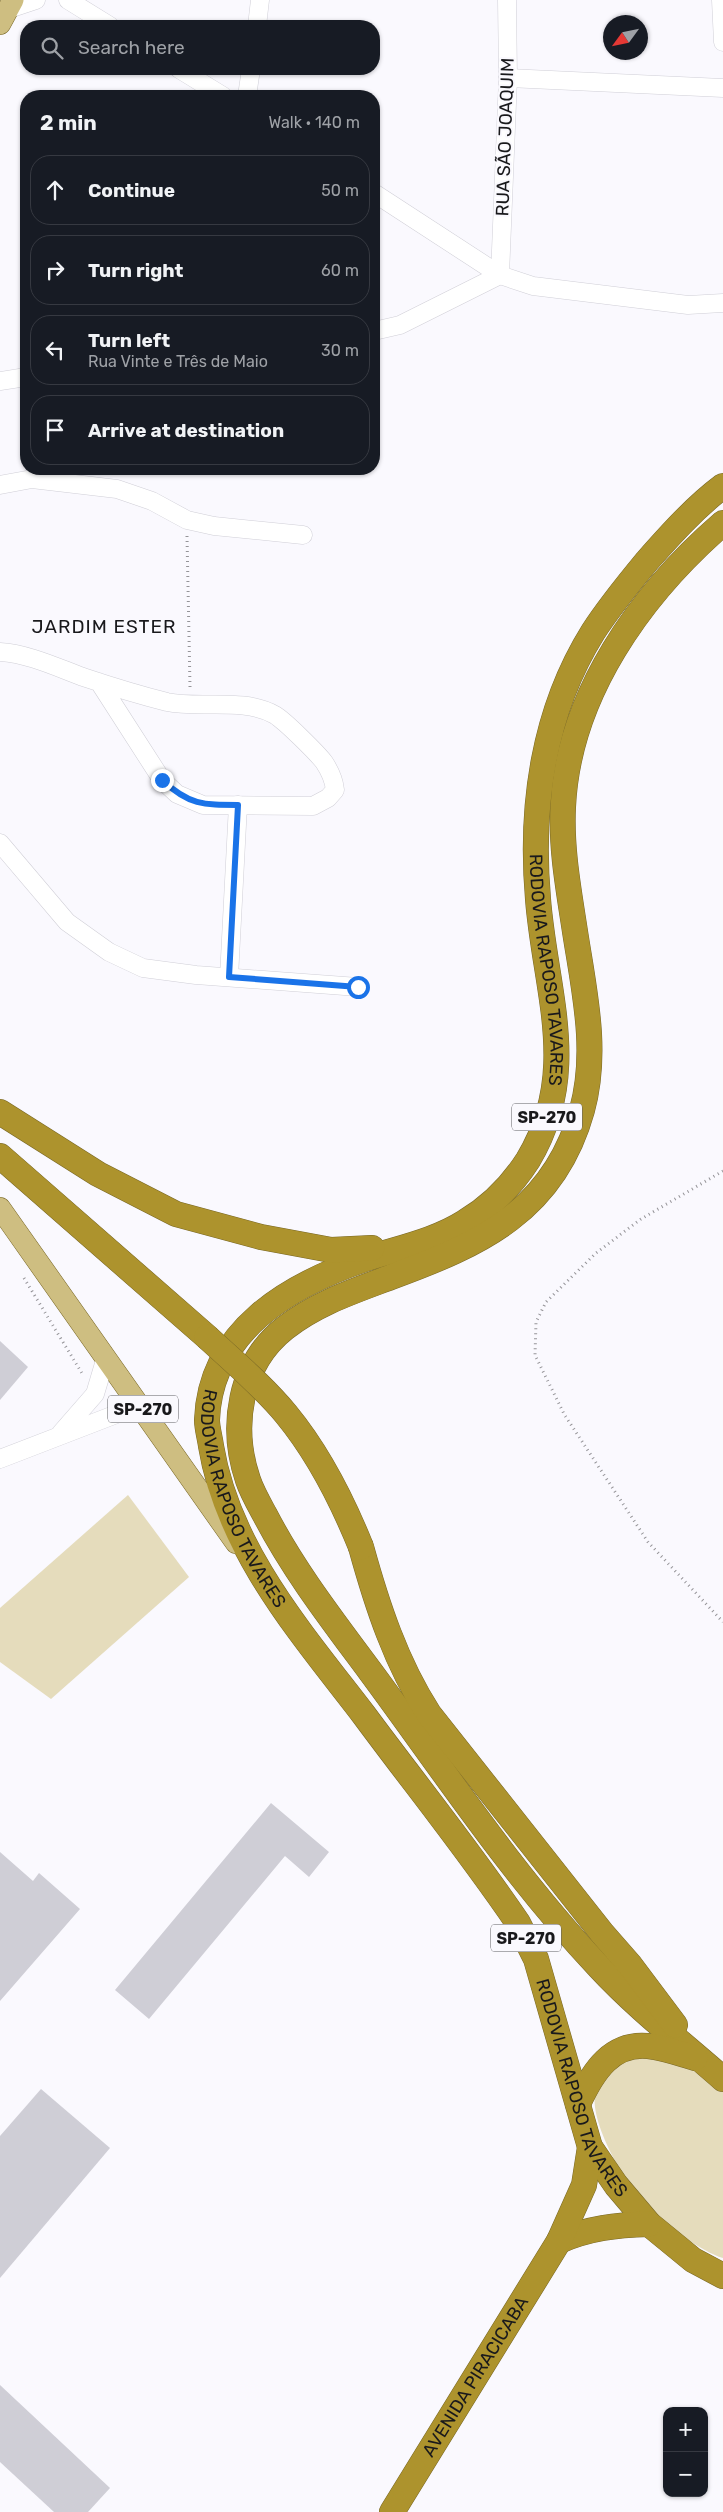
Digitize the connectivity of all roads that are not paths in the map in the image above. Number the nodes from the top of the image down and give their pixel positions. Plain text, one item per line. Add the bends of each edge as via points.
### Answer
1 (36, 0) edge
2 (68, 0) edge
3 (260, 0) edge
4 (507, 0) edge
5 (721, 0) edge
6 (8, 11) edge
7 (100, 20) edge
8 (258, 20) edge
9 (723, 42) edge
10 (189, 75) edge
11 (250, 75) edge
12 (508, 78) junction
13 (723, 88) edge
14 (213, 90) edge
15 (248, 90) edge
16 (380, 197) edge
17 (500, 275) junction
18 (723, 303) edge
19 (380, 330) edge
20 (20, 378) edge
21 (0, 380) edge
22 (30, 475) edge
23 (39, 475) edge
24 (0, 485) edge
25 (723, 486) edge
26 (723, 523) edge
27 (303, 535) dead end
28 (0, 652) edge
29 (99, 682) junction
30 (238, 805) junction
31 (0, 843) edge
32 (229, 977) junction
33 (358, 987) dead end
34 (0, 1112) edge
35 (0, 1156) edge
36 (0, 1208) edge
37 (405, 1247) junction
38 (106, 1357) junction
39 (140, 1405) junction
40 (57, 1436) junction
41 (0, 1459) edge
42 (285, 1611) junction
43 (696, 2054) junction
44 (723, 2079) edge
45 (578, 2104) junction
46 (590, 2147) junction
47 (649, 2224) junction
48 (559, 2241) junction
49 (723, 2276) edge
50 (392, 2512) edge

1 - 6 street
2 - 7 street
3 - 8 street
4 - 12 street, RUA SÃO JOAQUIM
5 - 9 street
10 - 14 street
11 - 15 street
12 - 13 street
12 - 17 street, RUA SÃO JOAQUIM
16 - 17 street
17 - 18 street via 545,288 688,305
17 - 19 street via 400,325
20 - 21 street
22 - 24 street
23 - 27 street via 117,488 152,501 187,520
25 - 37 highway, RODOVIA RAPOSO TAVARES / SP-270 via 665,540 592,634 570,676 554,720 542,766 535,815 538,900 557,1046 556,1086 546,1121 529,1158 511,1184 487,1206 463,1224
26 - 43 highway, RODOVIA RAPOSO TAVARES / SP-270 via 655,592 614,649 587,703 571,753 563,806 564,858 590,1024 582,1109 568,1150 544,1187 517,1216 485,1237 454,1254 338,1296 283,1329 259,1356 243,1386 240,1417 240,1450 248,1483 276,1536 321,1605 539,1900 601,1970 653,2020
28 - 29 street via 19,653
29 - 30 street via 162,780 177,794 203,805
29 - 30 street via 166,702 260,709 276,716 324,762 334,780 335,790 313,806
30 - 32 street
31 - 32 street via 66,922 109,952 143,968
32 - 33 street
34 - 37 highway via 98,1174 176,1214 260,1237 332,1250
35 - 43 highway, bridge via 207,1337 286,1414 318,1457 344,1506 409,1683 429,1714 630,1965
36 - 38 main road, SP-270
37 - 42 highway, RODOVIA RAPOSO TAVARES / SP-270 via 328,1273 290,1292 246,1328 219,1364 207,1421 218,1479 240,1537
38 - 39 main road, SP-270
38 - 40 street via 95,1394
39 - 40 street
39 - 42 main road, SP-270
40 - 41 street
42 - 45 highway, RODOVIA RAPOSO TAVARES / SP-270 via 518,1923 539,1968
43 - 44 highway, RODOVIA RAPOSO TAVARES / SP-270
43 - 45 highway via 652,2046 630,2048 606,2059 590,2077
45 - 46 highway, RODOVIA RAPOSO TAVARES / SP-270
46 - 47 highway, RODOVIA RAPOSO TAVARES / SP-270 via 616,2186
46 - 48 highway, AVENIDA PIRACICABA via 584,2184
47 - 48 highway via 611,2225
47 - 49 highway, RODOVIA RAPOSO TAVARES / SP-270 via 693,2260
48 - 50 highway, AVENIDA PIRACICABA

